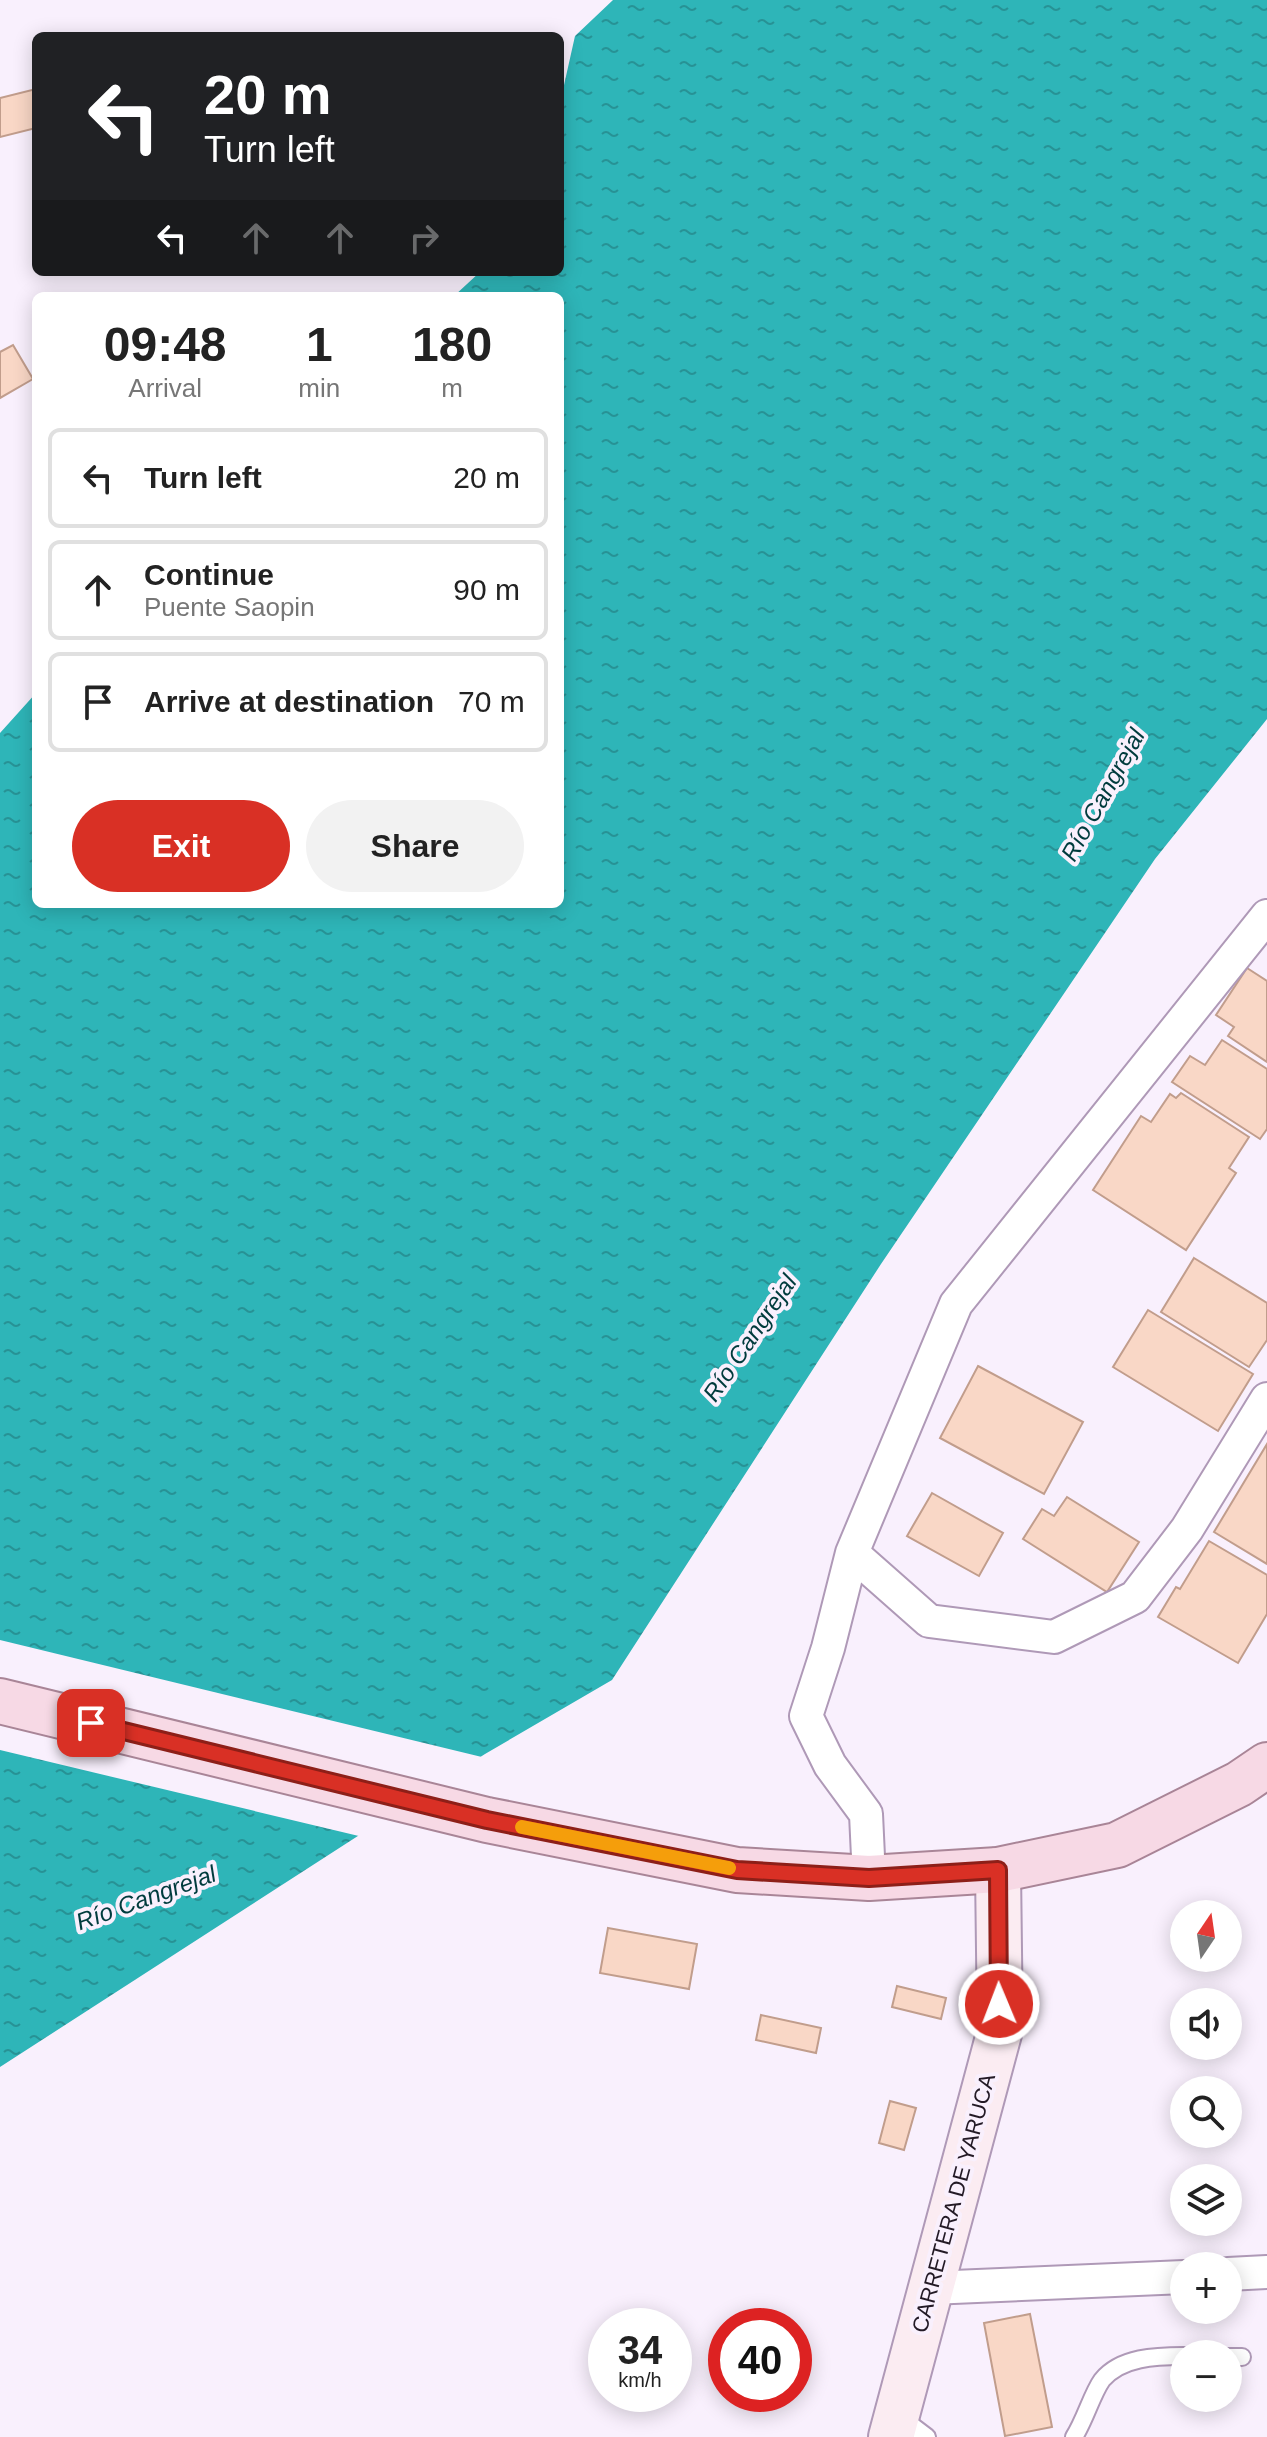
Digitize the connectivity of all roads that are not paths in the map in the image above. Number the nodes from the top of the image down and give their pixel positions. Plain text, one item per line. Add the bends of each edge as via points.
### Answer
1 (1267, 916) edge
2 (1267, 1399) edge
3 (852, 1553) junction
4 (0, 1701) edge
5 (1267, 1765) edge
6 (998, 1870) junction
7 (869, 1878) junction
8 (1267, 2272) edge
9 (1242, 2273) edge
10 (1170, 2278) edge
11 (930, 2288) junction
12 (1170, 2357) edge
13 (905, 2430) edge
14 (1074, 2437) edge

1 - 3 street via 956,1304
2 - 3 street via 1187,1529 1135,1597 1054,1637 929,1621
3 - 7 street via 806,1716 830,1765 866,1814
4 - 7 main road via 487,1820 737,1870
5 - 6 main road via 1117,1845
6 - 7 main road
6 - 11 street, CARRETERA DE YARUCA via 1000,2030
8 - 9 street
10 - 11 street
11 - 13 street, CARRETERA DE YARUCA
12 - 14 lane via 1123,2362 1101,2381

